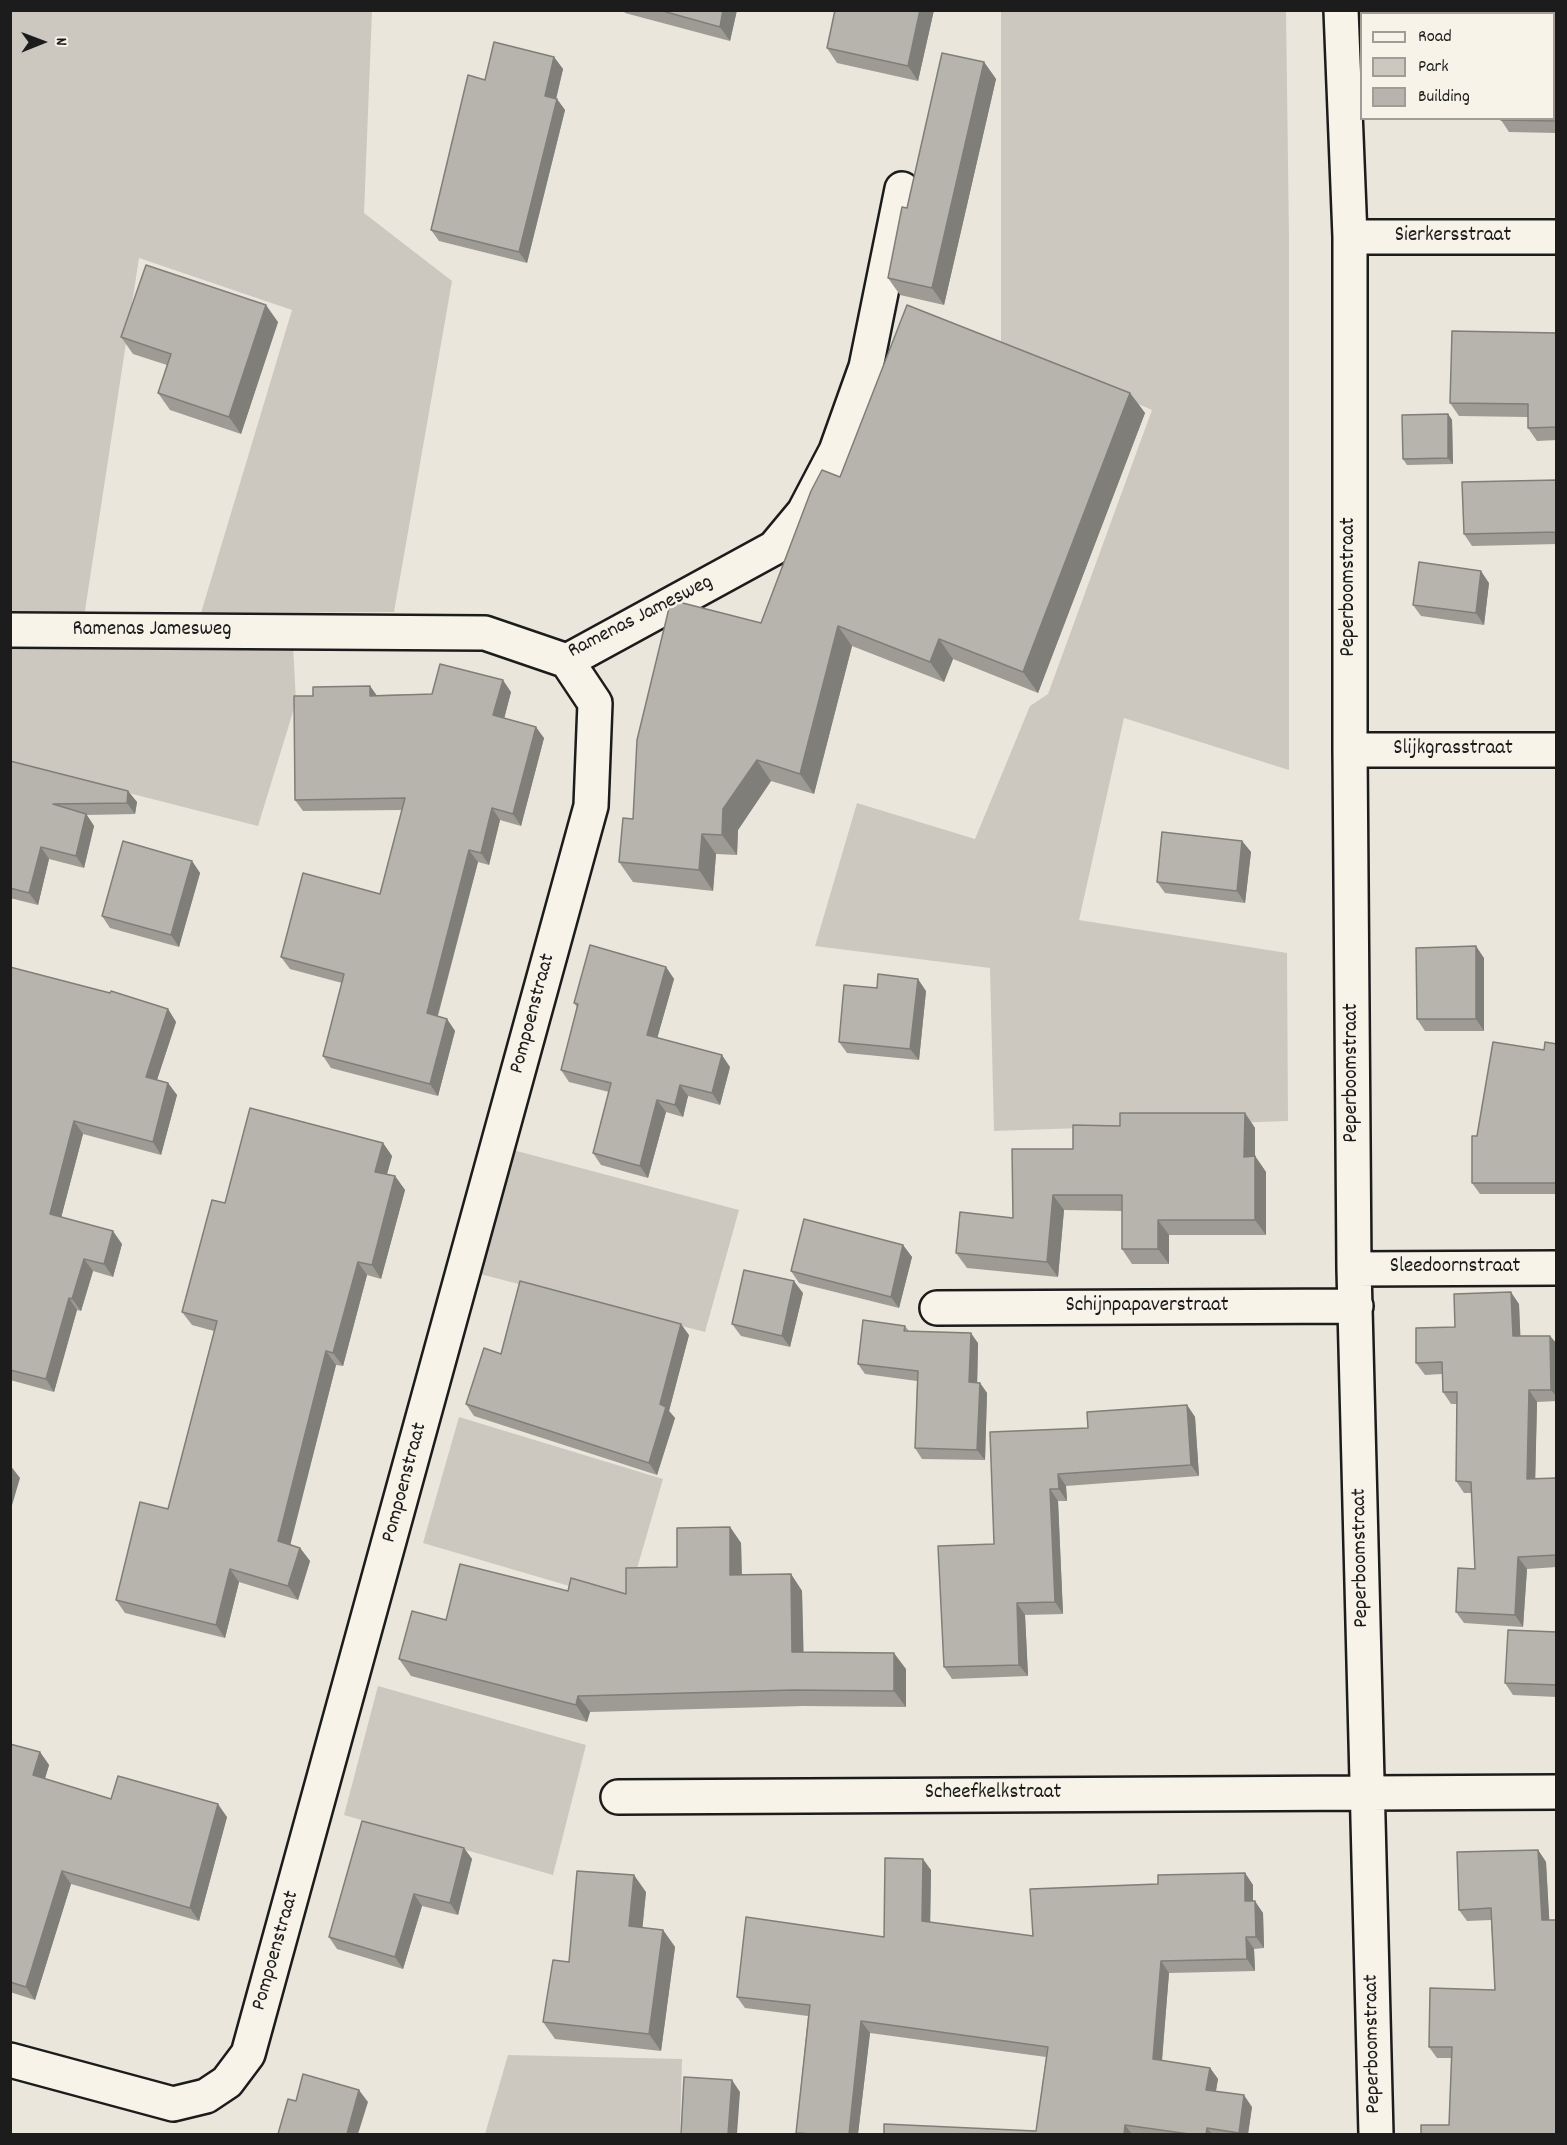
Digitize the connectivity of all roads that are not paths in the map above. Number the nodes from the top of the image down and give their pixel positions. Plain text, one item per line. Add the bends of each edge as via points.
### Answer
1 (1341, 10) edge
2 (902, 189) dead end
3 (1350, 237) junction
4 (1557, 237) edge
5 (10, 630) edge
6 (567, 661) junction
7 (1350, 750) junction
8 (1557, 750) edge
9 (1557, 1268) edge
10 (1354, 1269) junction
11 (1356, 1306) junction
12 (937, 1308) dead end
13 (1368, 1791) junction
14 (1557, 1792) edge
15 (618, 1797) dead end
16 (10, 2060) edge
17 (1376, 2134) edge

1 - 3 street, Peperboomstraat
2 - 6 street, Ramenas Jamesweg via 866,367 836,451 804,512 774,548
3 - 4 street, Sierkersstraat
3 - 7 street, Peperboomstraat
5 - 6 street, Ramenas Jamesweg via 485,633
6 - 16 street, Pompoenstraat via 595,703 591,806 248,2054 227,2082 207,2096 173,2104
7 - 8 street, Slijkgrasstraat
7 - 10 street, Peperboomstraat
9 - 10 street, Sleedoornstraat
10 - 11 street, Peperboomstraat
11 - 12 street, Schijnpapaverstraat
11 - 13 street, Peperboomstraat
13 - 14 street, Scheefkelkstraat
13 - 15 street, Scheefkelkstraat
13 - 17 street, Peperboomstraat

